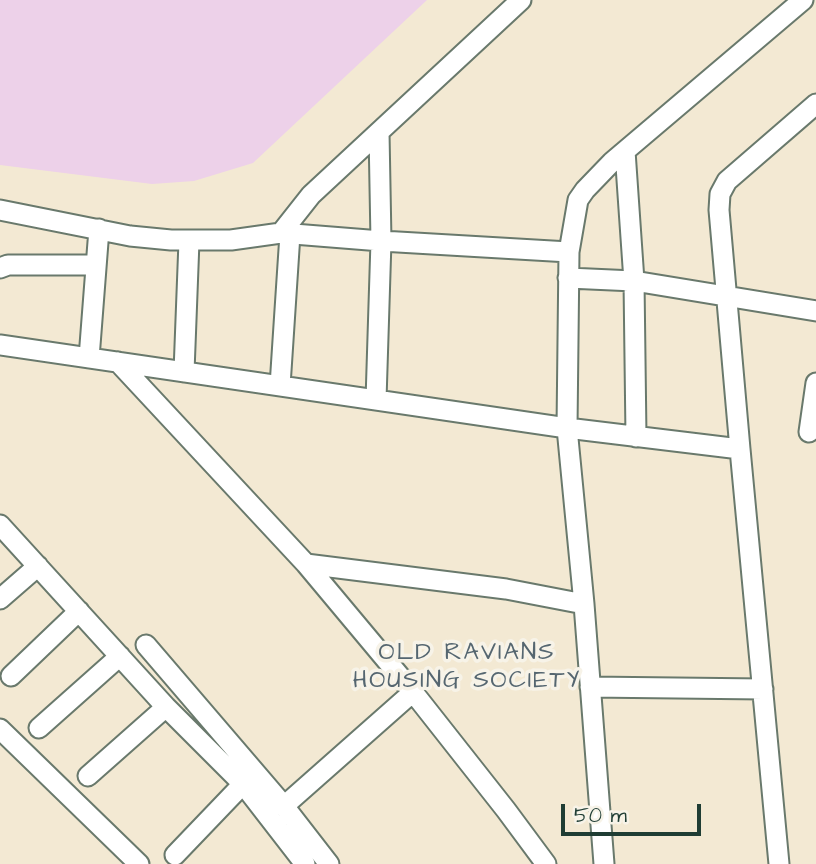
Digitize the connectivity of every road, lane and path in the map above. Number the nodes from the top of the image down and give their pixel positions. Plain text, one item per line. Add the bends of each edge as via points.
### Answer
1 (521, 0) edge
2 (803, 0) edge
3 (816, 104) edge
4 (379, 132) junction
5 (625, 151) junction
6 (0, 210) edge
7 (99, 229) junction
8 (285, 233) junction
9 (188, 241) junction
10 (381, 241) junction
11 (569, 252) junction
12 (96, 265) junction
13 (0, 268) edge
14 (568, 278) junction
15 (635, 281) junction
16 (727, 296) junction
17 (816, 311) edge
18 (0, 345) edge
19 (89, 358) junction
20 (118, 362) junction
21 (184, 372) junction
22 (816, 383) edge
23 (280, 386) junction
24 (376, 400) junction
25 (568, 428) junction
26 (810, 432) dead end
27 (636, 437) junction
28 (740, 449) junction
29 (0, 525) edge
30 (306, 564) junction
31 (38, 566) junction
32 (0, 599) edge
33 (584, 604) junction
34 (79, 611) junction
35 (146, 645) dead end
36 (120, 656) junction
37 (11, 676) dead end
38 (590, 687) junction
39 (763, 689) junction
40 (413, 692) junction
41 (166, 707) junction
42 (39, 728) dead end
43 (0, 729) edge
44 (88, 776) dead end
45 (243, 784) junction
46 (284, 806) junction
47 (175, 855) dead end
48 (139, 864) edge
49 (305, 864) edge
50 (329, 864) edge
51 (546, 864) edge
52 (604, 864) edge
53 (779, 864) edge

1 - 4 street
2 - 5 street
3 - 16 street via 727,181 720,194
4 - 8 street via 311,195
4 - 10 street
5 - 11 street via 578,200
5 - 15 street
6 - 7 street
7 - 9 street
7 - 12 street
8 - 9 street
8 - 10 street
8 - 23 street
9 - 21 street
10 - 11 street
10 - 24 street
11 - 14 street
12 - 13 street
12 - 19 street
14 - 15 street
14 - 25 street
15 - 16 street
15 - 27 street
16 - 17 street
16 - 28 street
18 - 19 street
19 - 20 street
20 - 21 street
20 - 30 street
21 - 23 street
22 - 26 street
23 - 24 street
24 - 25 street
25 - 27 street
25 - 33 street
27 - 28 street
28 - 39 street
29 - 31 street
30 - 33 street via 506,589
30 - 40 street
31 - 32 street
31 - 34 street
33 - 38 street
34 - 36 street
34 - 37 street
35 - 46 street
36 - 41 street
36 - 42 street
38 - 39 street
38 - 52 street
39 - 53 street
40 - 46 street
40 - 51 street
41 - 44 street
41 - 45 street
43 - 48 street
45 - 47 street
45 - 49 street
46 - 50 street

